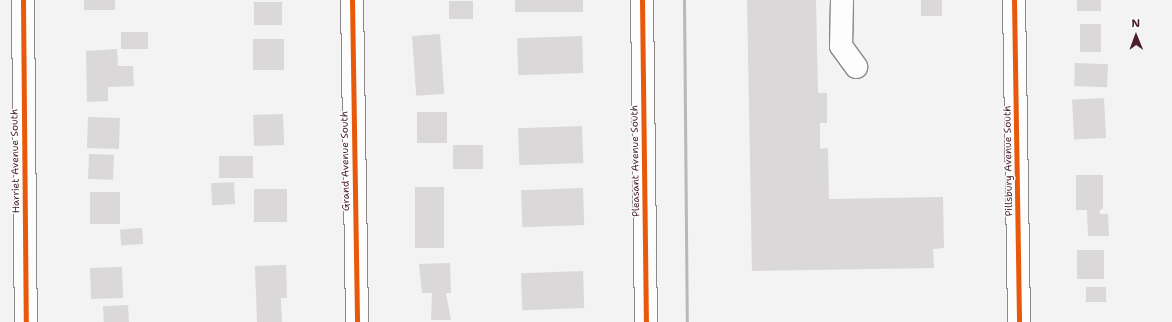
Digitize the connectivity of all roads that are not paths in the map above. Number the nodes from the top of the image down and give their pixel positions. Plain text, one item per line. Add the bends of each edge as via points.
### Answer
1 (23, 0) edge
2 (352, 0) edge
3 (642, 0) edge
4 (842, 0) edge
5 (1014, 0) edge
6 (856, 67) dead end
7 (26, 322) edge
8 (357, 322) edge
9 (646, 322) edge
10 (1019, 322) edge

1 - 7 street, Harriet Avenue South
2 - 8 street, Grand Avenue South
3 - 9 street, Pleasant Avenue South
4 - 6 street via 841,46
5 - 10 street, Pillsbury Avenue South

